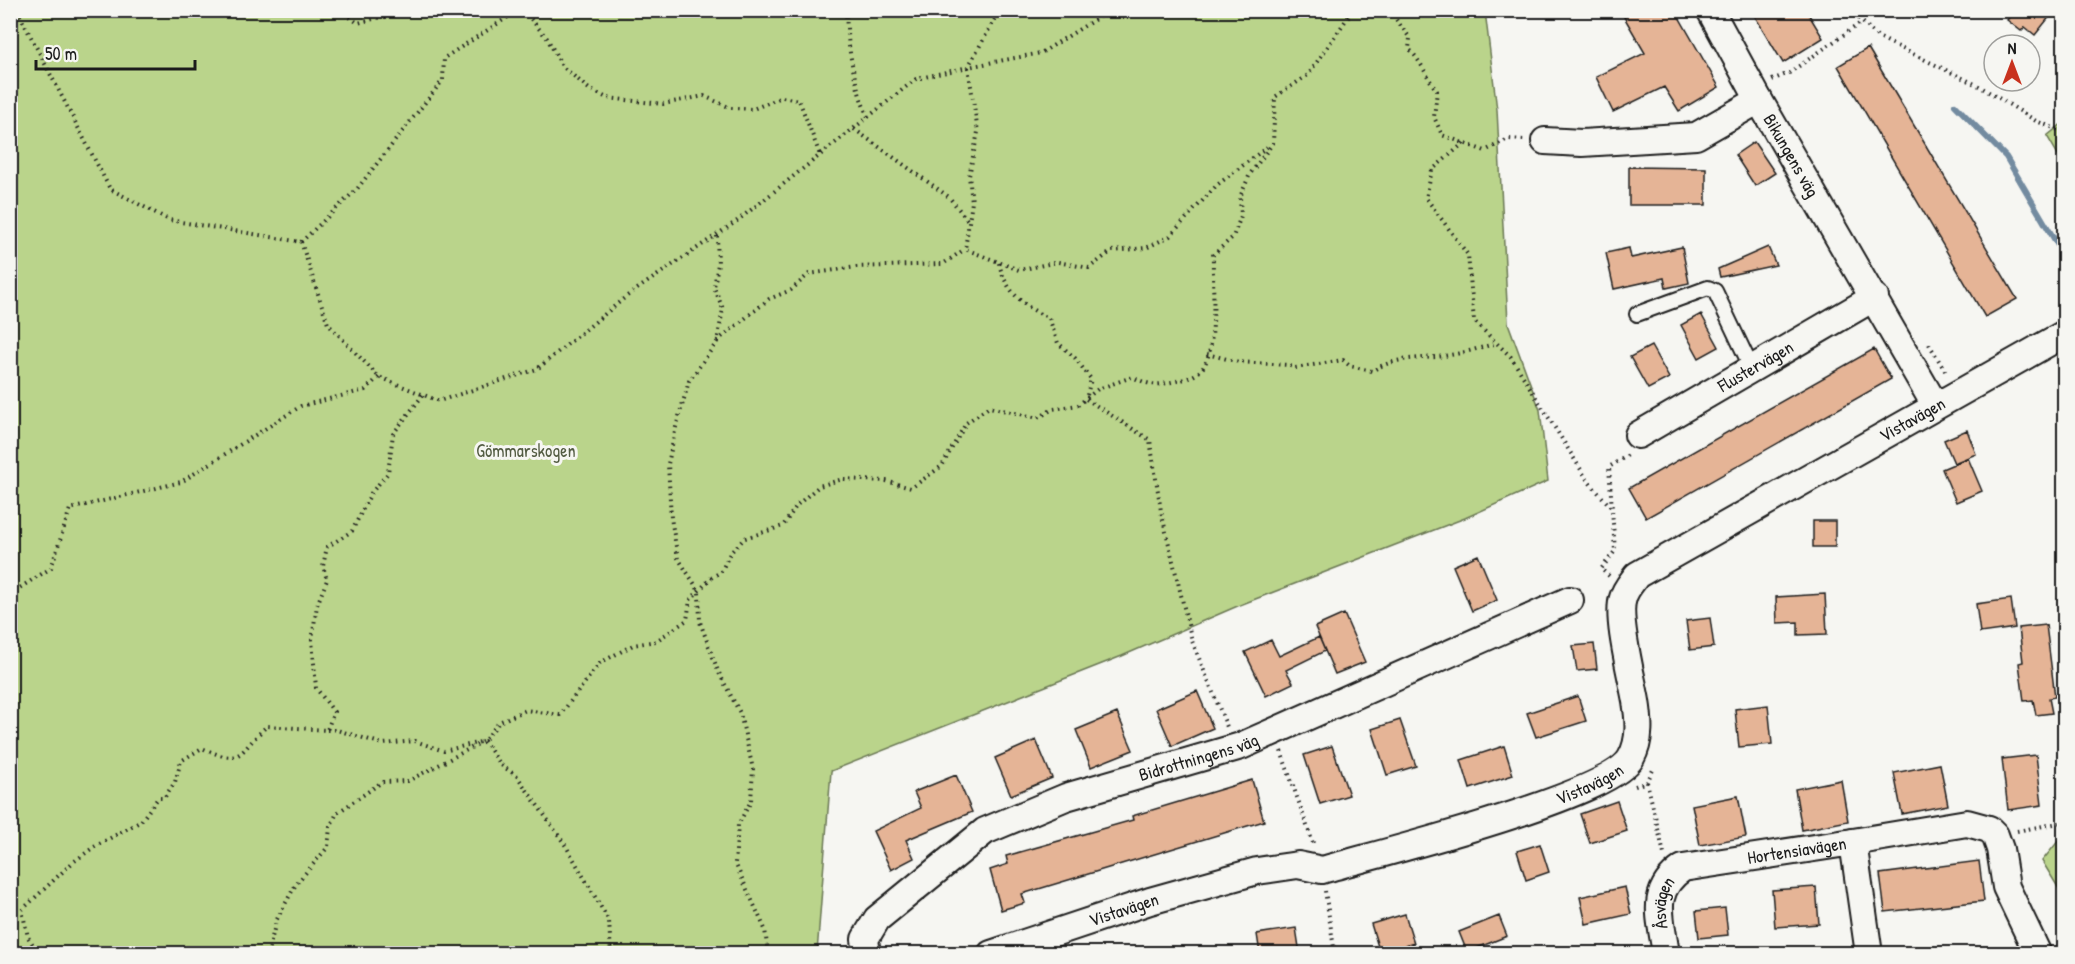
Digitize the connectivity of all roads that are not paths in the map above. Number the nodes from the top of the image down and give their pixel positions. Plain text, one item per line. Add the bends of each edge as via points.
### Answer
1 (1710, 10) edge
2 (1759, 99) junction
3 (1545, 141) road end
4 (1875, 297) junction
5 (1637, 314) dead end
6 (2064, 334) edge
7 (1752, 369) junction
8 (1935, 405) junction
9 (1638, 435) dead end
10 (1570, 600) dead end
11 (1853, 842) junction
12 (1669, 877) joint
13 (867, 954) edge
14 (991, 954) edge
15 (1666, 954) edge
16 (1869, 954) edge
17 (2038, 954) edge

1 - 2 street
2 - 3 street, Bikungens väg via 1696,136 1582,143
2 - 4 street, Bikungens väg
4 - 7 street, Flustervägen
4 - 8 street, Bikungens väg
5 - 7 lane via 1708,288 1715,291
6 - 8 street, Vistavägen
7 - 9 street, Flustervägen
8 - 14 street, Vistavägen via 1637,575 1622,600 1622,624 1640,727 1631,758 1617,773 1467,830 1322,870 1298,864 1257,871 1150,901
10 - 13 street, Bidrottningens väg via 1241,746 1066,797 985,831 877,919 865,939
11 - 12 street, Hortensiavägen via 1683,868
11 - 16 street, Hortensiavägen
11 - 17 street via 1977,824 1995,835 2006,887
12 - 15 street, Åsvägen via 1659,904

